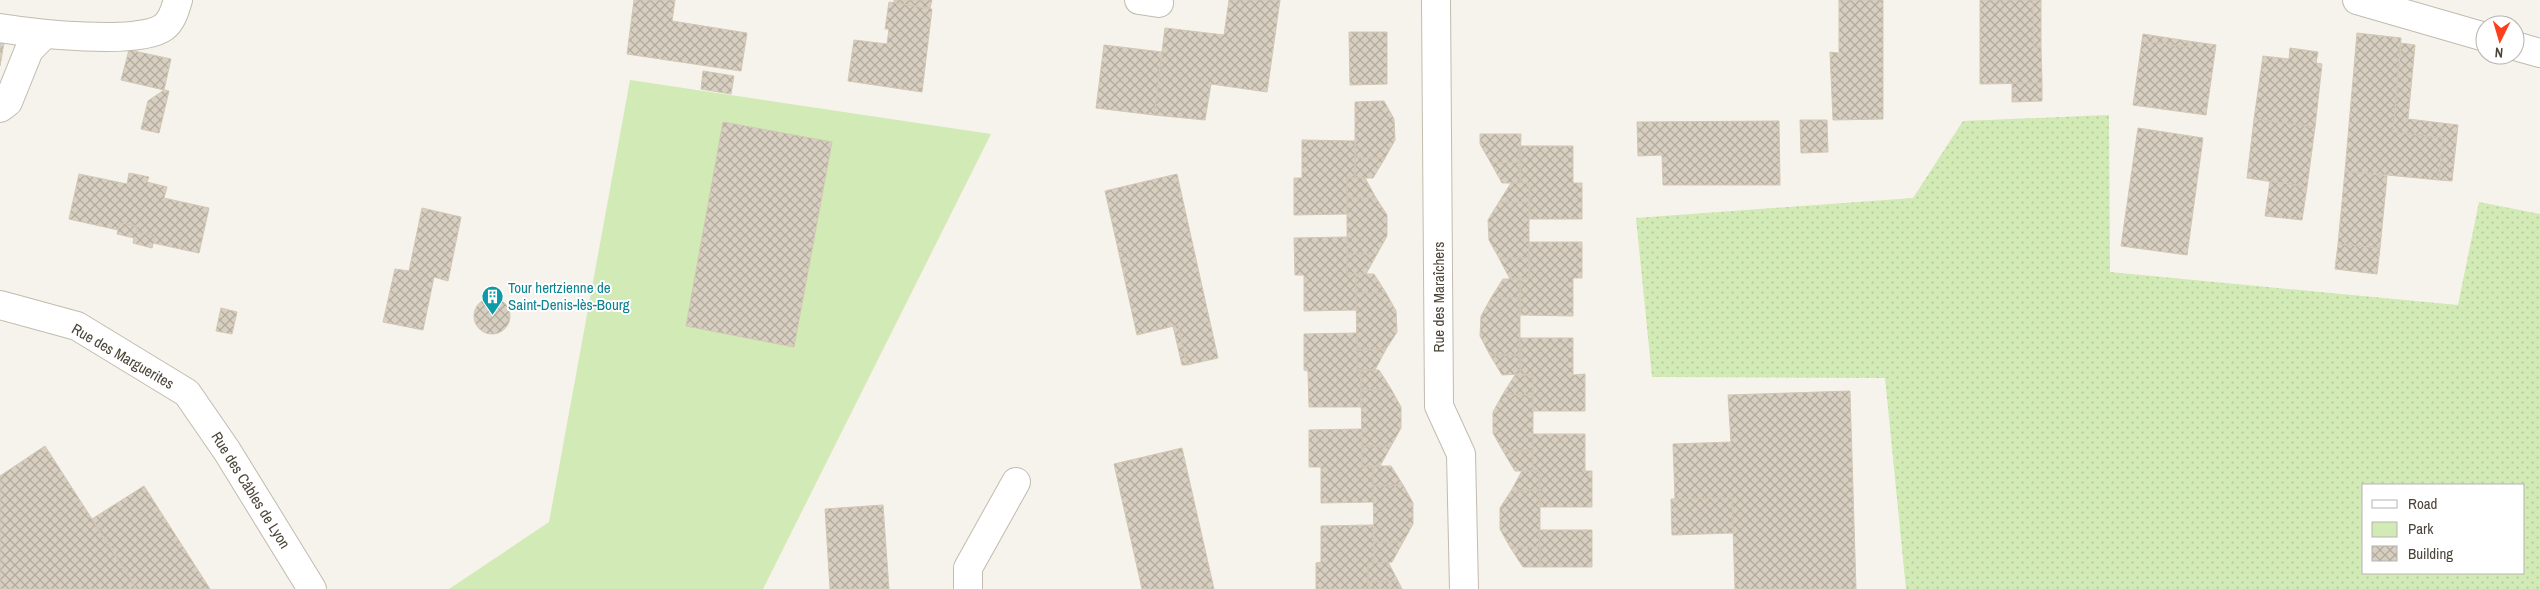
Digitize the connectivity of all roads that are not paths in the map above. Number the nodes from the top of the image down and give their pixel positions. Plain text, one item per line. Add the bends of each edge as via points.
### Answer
1 (178, 0) edge
2 (1436, 0) edge
3 (2357, 0) edge
4 (0, 28) edge
5 (2475, 34) edge
6 (44, 35) junction
7 (2525, 49) edge
8 (2540, 53) edge
9 (0, 108) edge
10 (0, 305) edge
11 (187, 393) joint
12 (1016, 482) dead end
13 (312, 589) edge
14 (968, 589) edge
15 (1464, 589) edge

1 - 6 street via 175,12 165,26 155,32 127,36
2 - 15 street, Rue des Maraîchers via 1439,406 1461,454
3 - 5 street
4 - 6 street
6 - 9 street via 29,50 8,102
7 - 8 street
10 - 11 street, Rue des Marguerites via 76,326
11 - 13 street, Rue des Câbles de Lyon via 227,451
12 - 14 street via 968,568

